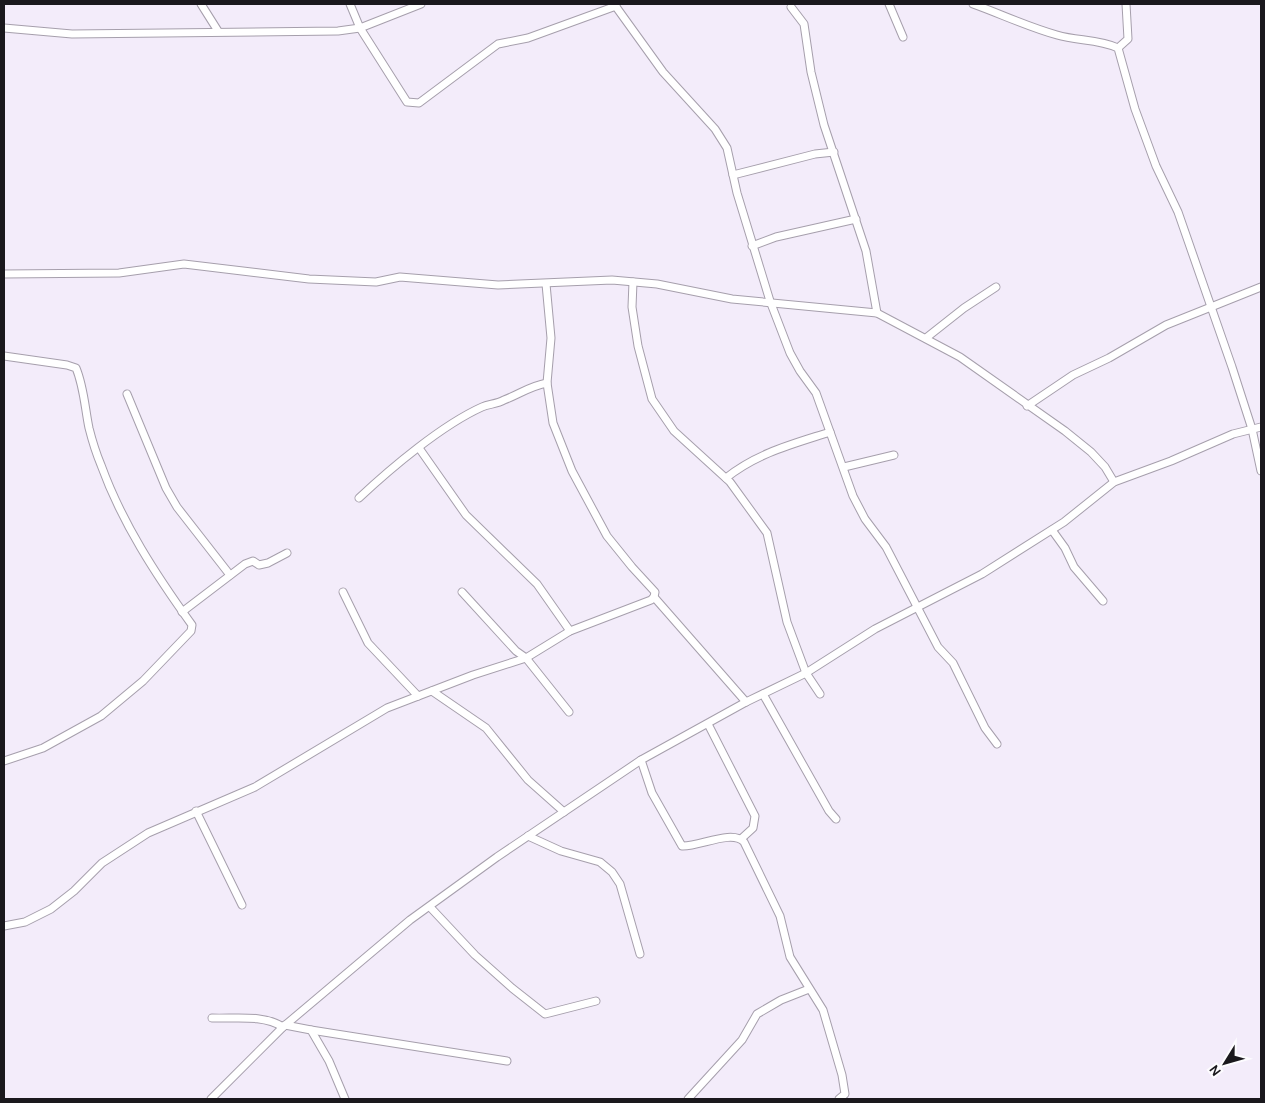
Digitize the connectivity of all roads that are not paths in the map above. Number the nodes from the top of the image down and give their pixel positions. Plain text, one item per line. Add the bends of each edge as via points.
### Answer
1 (201, 4) edge
2 (350, 4) edge
3 (421, 4) edge
4 (889, 4) edge
5 (973, 4) edge
6 (1126, 4) edge
7 (615, 5) edge
8 (791, 7) dead end
9 (4, 28) edge
10 (360, 28) junction
11 (218, 31) junction
12 (903, 37) dead end
13 (1118, 48) junction
14 (834, 152) junction
15 (733, 175) junction
16 (856, 219) junction
17 (752, 246) junction
18 (4, 274) edge
19 (633, 282) junction
20 (546, 284) junction
21 (996, 287) dead end
22 (1261, 287) edge
23 (770, 301) junction
24 (1210, 306) junction
25 (877, 313) junction
26 (926, 338) junction
27 (4, 356) edge
28 (547, 383) junction
29 (126, 394) dead end
30 (1027, 406) junction
31 (1261, 427) edge
32 (1252, 429) junction
33 (830, 432) junction
34 (419, 448) junction
35 (894, 455) dead end
36 (844, 467) junction
37 (1261, 471) edge
38 (726, 478) junction
39 (1114, 482) junction
40 (359, 498) dead end
41 (1052, 530) junction
42 (287, 553) dead end
43 (230, 575) junction
44 (343, 592) dead end
45 (462, 592) dead end
46 (654, 596) junction
47 (1103, 601) dead end
48 (917, 608) junction
49 (182, 612) junction
50 (570, 631) junction
51 (526, 658) junction
52 (806, 673) junction
53 (432, 691) junction
54 (762, 694) junction
55 (820, 694) dead end
56 (418, 696) junction
57 (746, 702) junction
58 (569, 712) dead end
59 (708, 724) junction
60 (997, 744) dead end
61 (641, 760) junction
62 (4, 762) edge
63 (196, 811) junction
64 (564, 812) junction
65 (836, 819) dead end
66 (528, 836) junction
67 (741, 839) junction
68 (242, 905) dead end
69 (430, 907) junction
70 (4, 926) edge
71 (640, 954) dead end
72 (809, 989) junction
73 (596, 1001) dead end
74 (212, 1018) dead end
75 (284, 1026) junction
76 (311, 1030) junction
77 (507, 1061) dead end
78 (211, 1099) edge
79 (345, 1099) edge
80 (688, 1099) edge
81 (839, 1099) edge

1 - 11 street
2 - 10 street
3 - 10 street
4 - 12 street
5 - 13 street via 1044,31
6 - 13 street via 1128,39
7 - 10 street via 528,38 498,44 419,103 412,104 407,102
7 - 15 street via 663,72 719,134 727,148
8 - 14 street via 804,24 813,82
9 - 11 street via 72,34 153,35
10 - 11 street via 338,31
13 - 24 street via 1135,109 1156,166 1178,212
14 - 15 street
14 - 16 street
15 - 17 street
16 - 17 street
16 - 25 street via 866,251
17 - 23 street
18 - 20 street via 119,273 184,264 309,279 376,282 400,278 498,285
19 - 20 street
19 - 23 street via 732,299
19 - 38 street via 632,307 638,346 652,399 674,431
20 - 28 street via 551,338
21 - 26 street
22 - 24 street via 1213,308
23 - 25 street
23 - 33 street via 793,359 816,394
24 - 30 street via 1166,325 1073,375
24 - 32 street
25 - 26 street
26 - 30 street via 980,370
27 - 49 street via 76,368 90,431 112,491 145,559
28 - 34 street via 531,386 502,401 483,406
28 - 46 street via 553,423 572,471 607,536 655,592
29 - 43 street via 176,507
30 - 39 street via 1091,452
31 - 32 street
32 - 37 street
32 - 39 street
33 - 36 street
33 - 38 street via 769,451 740,466
34 - 40 street
34 - 50 street via 466,515 537,584
35 - 36 street
36 - 48 street via 865,520 886,547
38 - 52 street via 767,533 787,622
39 - 41 street
41 - 47 street via 1074,567
41 - 48 street via 982,574
42 - 43 street via 260,565 252,561
43 - 49 street
44 - 56 street via 368,643
45 - 51 street
46 - 50 street via 651,600
46 - 57 street
48 - 52 street via 875,629
48 - 60 street via 938,647 953,663 985,728
49 - 62 street via 192,625 191,631 143,682 101,716 43,748
50 - 51 street
51 - 53 street
51 - 58 street
52 - 54 street
52 - 55 street
53 - 56 street
53 - 64 street via 486,728 524,775
54 - 57 street
54 - 65 street via 828,811
56 - 63 street via 362,721 255,786
57 - 59 street
59 - 61 street
59 - 67 street via 755,816 753,828
61 - 64 street
61 - 67 street via 652,793 682,846 723,838
63 - 68 street
63 - 70 street via 121,849 51,909 25,922
64 - 66 street
66 - 69 street
66 - 71 street via 561,851 600,862 612,872 620,884
67 - 72 street via 780,916 790,957
69 - 73 street via 475,955 545,1014
69 - 75 street via 410,920
72 - 80 street via 780,1000 758,1014 742,1040
72 - 81 street via 822,1010 842,1076 845,1094
74 - 75 street via 259,1019
75 - 76 street
75 - 78 street
76 - 77 street
76 - 79 street

